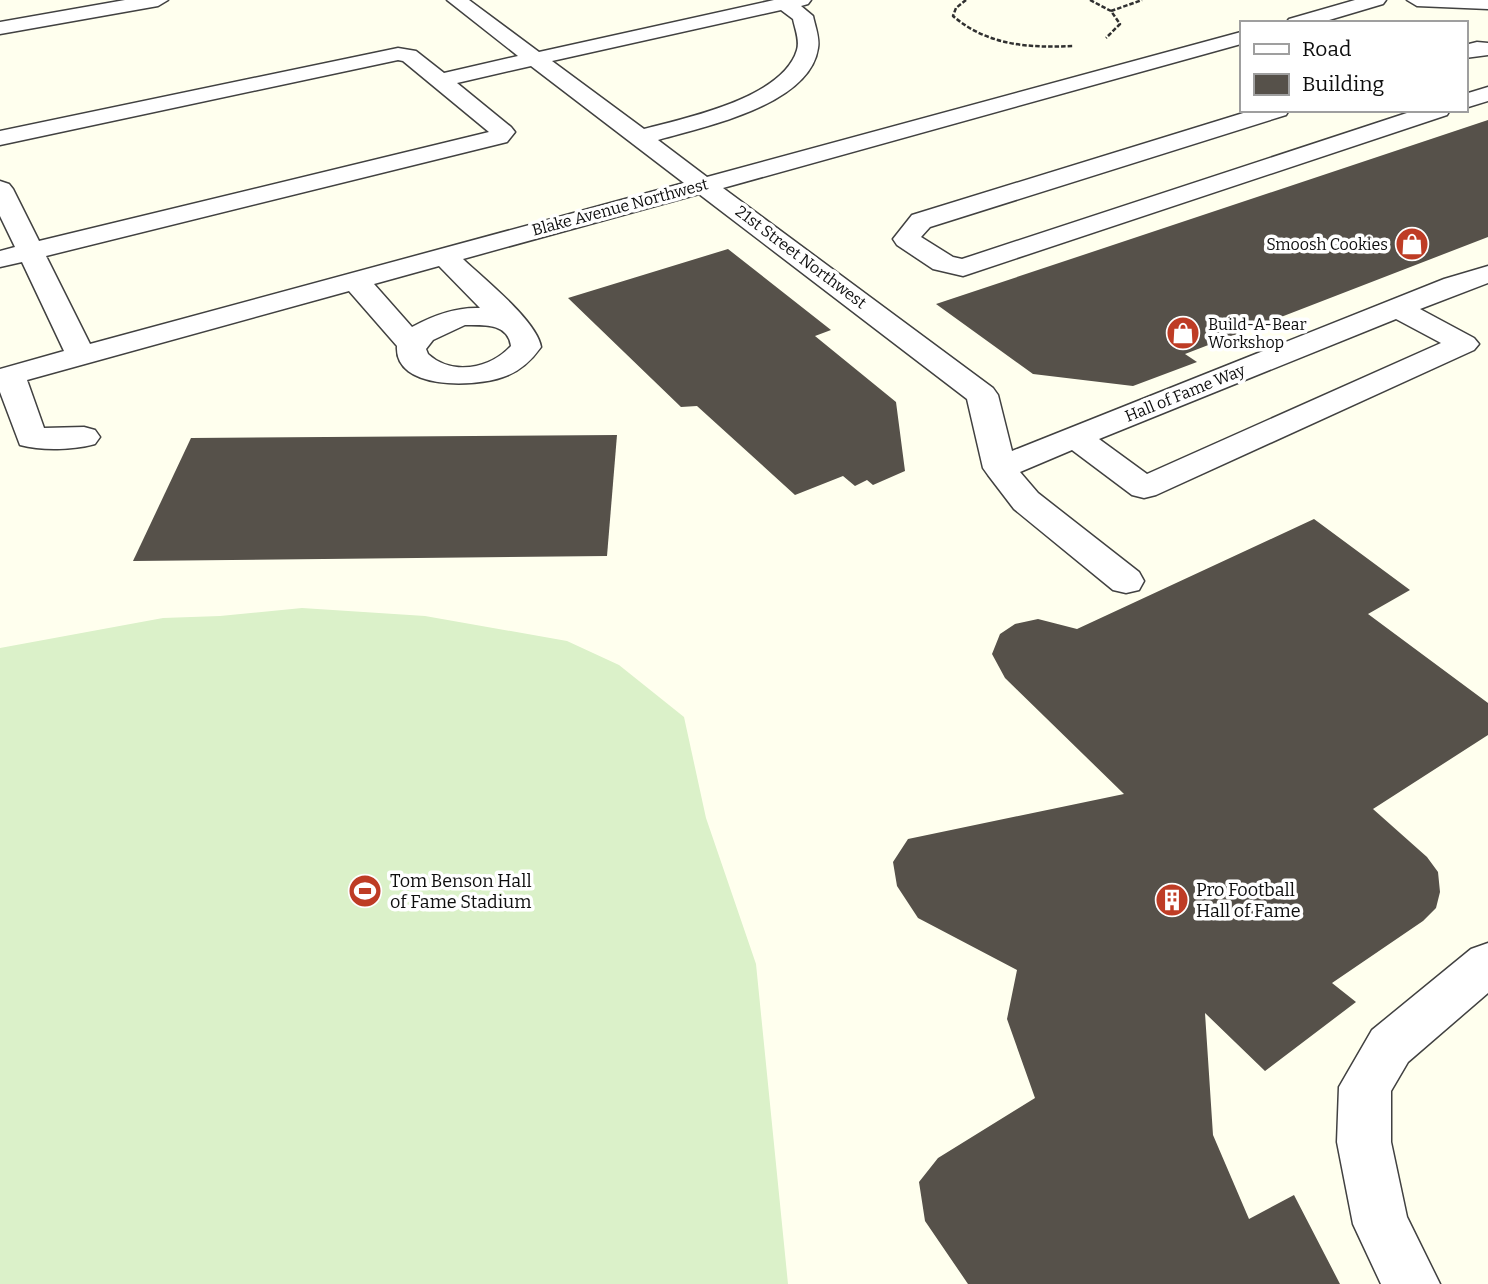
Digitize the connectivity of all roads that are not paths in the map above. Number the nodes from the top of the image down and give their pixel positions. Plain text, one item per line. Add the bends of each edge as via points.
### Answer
1 (158, 0) edge
2 (457, 0) edge
3 (1400, 0) edge
4 (1417, 0) edge
5 (1479, 0) edge
6 (1375, 1) edge
7 (792, 2) edge
8 (1488, 3) edge
9 (1303, 21) edge
10 (0, 28) edge
11 (1240, 38) edge
12 (1488, 50) edge
13 (1467, 51) edge
14 (536, 59) junction
15 (440, 80) junction
16 (1488, 94) edge
17 (1467, 101) edge
18 (1272, 112) edge
19 (1433, 112) edge
20 (1200, 134) junction
21 (642, 137) junction
22 (0, 138) edge
23 (1269, 167) junction
24 (705, 184) junction
25 (0, 189) edge
26 (30, 251) junction
27 (444, 256) junction
28 (0, 259) edge
29 (1488, 274) edge
30 (355, 280) junction
31 (1397, 308) junction
32 (511, 322) junction
33 (413, 346) junction
34 (81, 356) junction
35 (5, 377) edge
36 (84, 437) dead end
37 (1075, 437) junction
38 (1000, 468) junction
39 (1126, 581) dead end
40 (1488, 964) edge
41 (1411, 1284) edge

1 - 10 street
2 - 14 street, 21st Street Northwest
3 - 6 street
4 - 8 street
5 - 8 street
6 - 9 street
7 - 14 street
7 - 21 street via 803,16 808,49 798,72 766,96 733,110
11 - 24 street, Blake Avenue Northwest
12 - 13 street
14 - 15 street
14 - 21 street, 21st Street Northwest
15 - 22 street via 409,55 398,54
15 - 26 street via 503,132 499,137
16 - 17 street
18 - 20 street
19 - 23 street
20 - 23 street
20 - 23 street via 921,221 906,239 943,263 963,268
21 - 24 street, 21st Street Northwest
24 - 27 street, Blake Avenue Northwest
24 - 38 street, 21st Street Northwest via 982,395
25 - 26 street
26 - 28 street
26 - 34 street
27 - 30 street, Blake Avenue Northwest
27 - 32 street
29 - 31 street, Hall of Fame Way
30 - 33 street
30 - 34 street, Blake Avenue Northwest
31 - 37 street, Hall of Fame Way
31 - 37 street via 1464,344 1143,488
32 - 33 street via 481,316 447,320 419,336
32 - 33 street via 521,329 526,347 493,372 453,376 435,372 421,365
34 - 35 street, Blake Avenue Northwest
35 - 36 street via 31,438
37 - 38 street, Hall of Fame Way
38 - 39 street via 1026,501
40 - 41 street via 1391,1046 1365,1087 1364,1142 1381,1224

